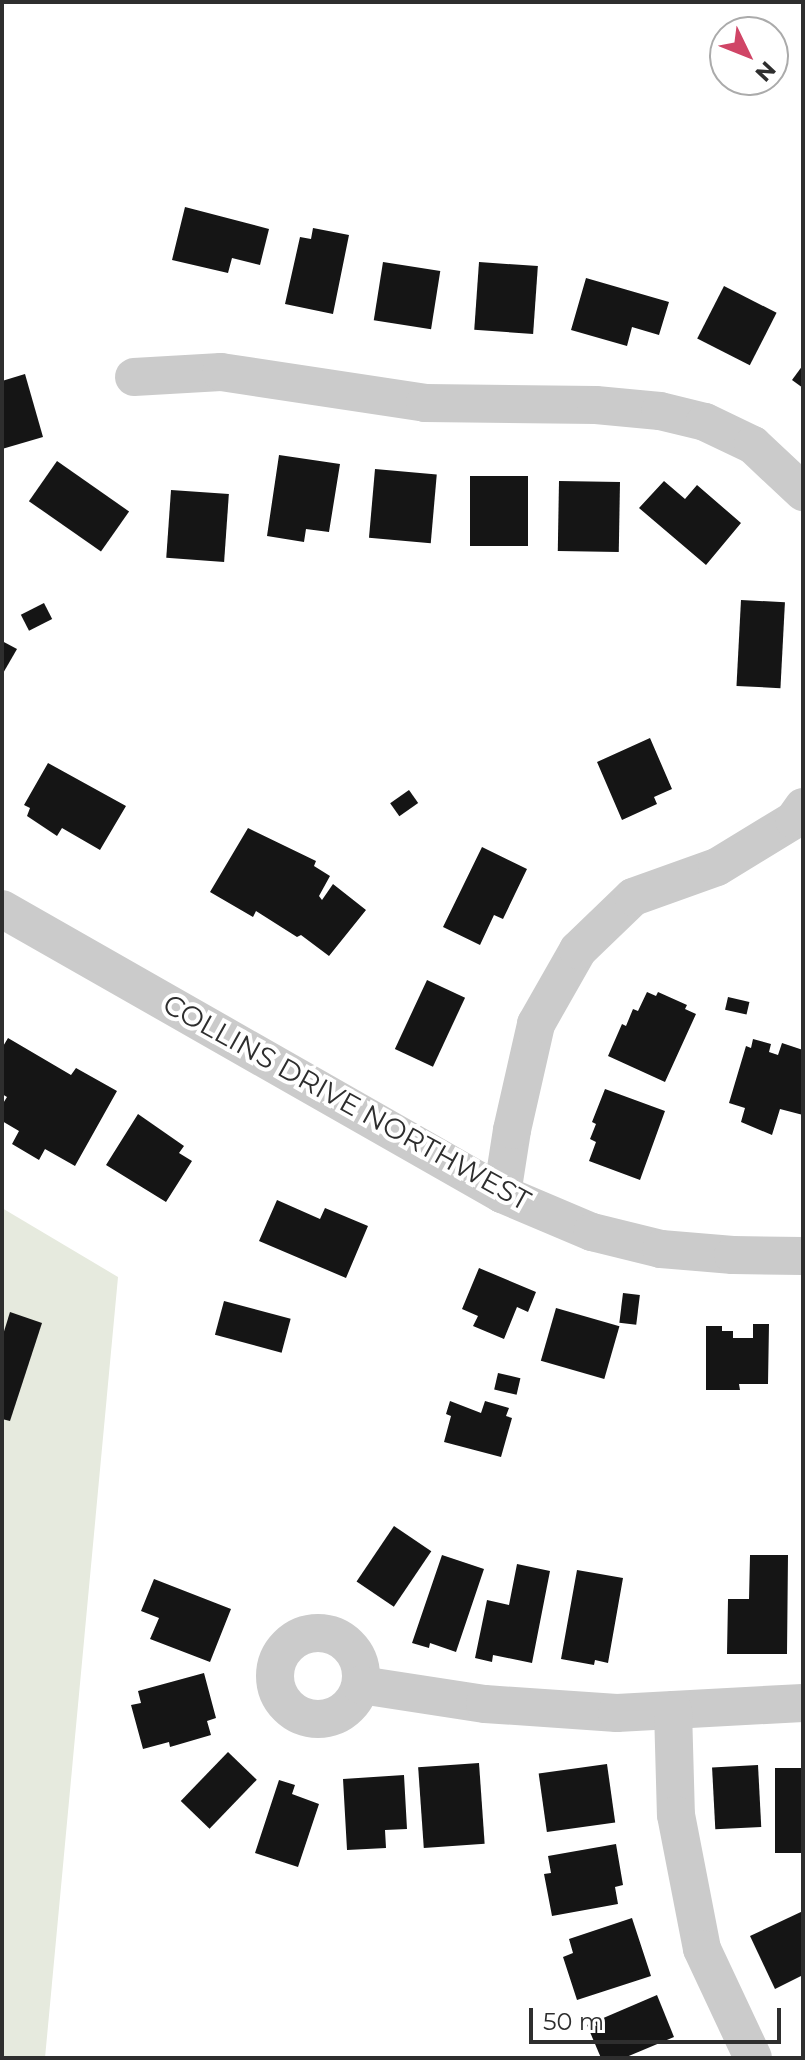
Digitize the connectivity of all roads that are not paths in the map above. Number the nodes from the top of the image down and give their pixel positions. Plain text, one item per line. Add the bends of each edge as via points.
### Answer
1 (134, 377) dead end
2 (803, 492) edge
3 (803, 807) edge
4 (2, 909) edge
5 (502, 1194) junction
6 (803, 1256) edge
7 (361, 1685) dead end
8 (803, 1703) edge
9 (673, 1710) junction
10 (753, 2058) edge

1 - 2 street via 221,372 425,403 660,411 705,422 753,445
3 - 5 street via 794,820 717,867 633,897 578,950 536,1024
4 - 5 street, COLLINS DRIVE NORTHWEST
5 - 6 street, COLLINS DRIVE NORTHWEST via 592,1232 661,1249
7 - 9 street via 485,1704 617,1713
8 - 9 street
9 - 10 street via 676,1815 702,1949

